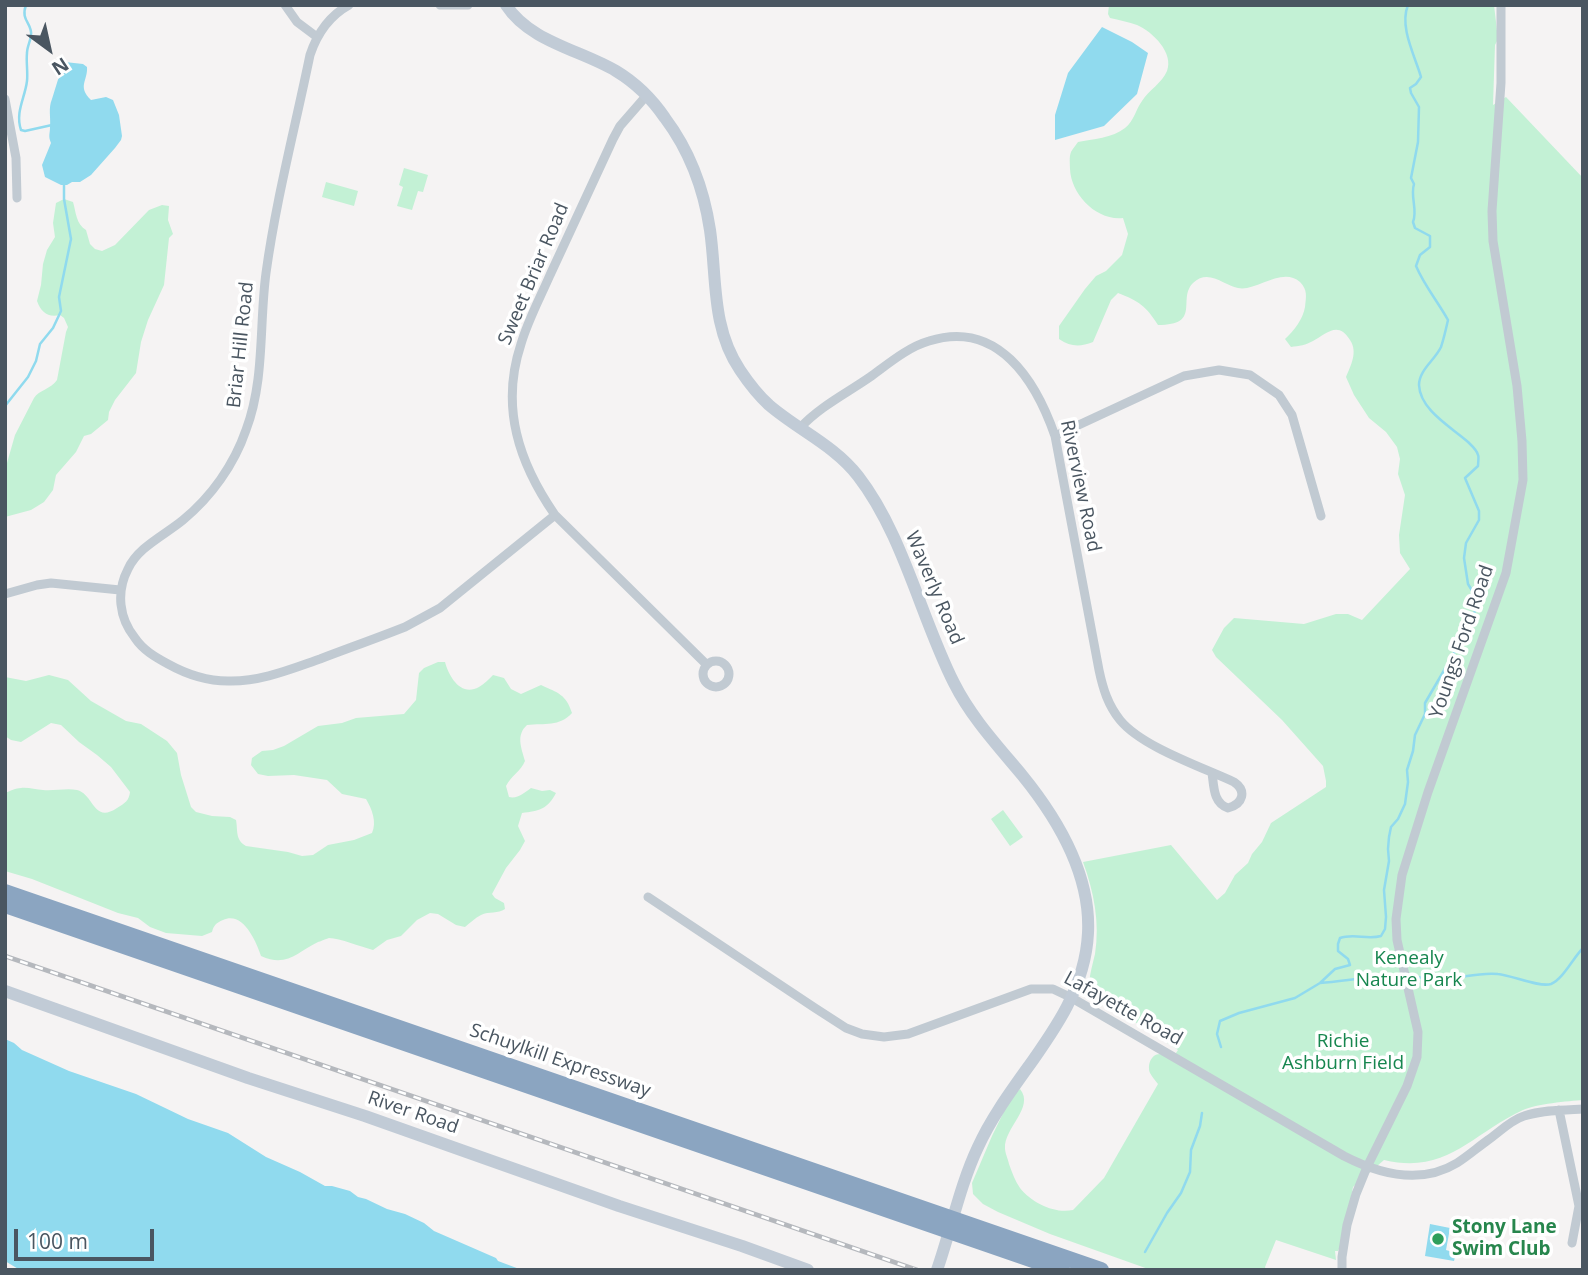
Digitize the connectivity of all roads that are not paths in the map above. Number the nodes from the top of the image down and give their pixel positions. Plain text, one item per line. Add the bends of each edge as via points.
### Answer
1 (285, 5) edge
2 (349, 5) edge
3 (440, 5) edge
4 (468, 5) edge
5 (506, 5) edge
6 (1501, 5) edge
7 (317, 37) junction
8 (647, 95) junction
9 (5, 99) edge
10 (17, 198) dead end
11 (800, 428) junction
12 (1055, 436) junction
13 (555, 515) junction
14 (1321, 516) dead end
15 (120, 590) junction
16 (5, 594) edge
17 (706, 664) dead end
18 (1212, 773) dead end
19 (5, 892) edge
20 (648, 897) dead end
21 (5, 905) edge
22 (5, 991) edge
23 (1072, 998) junction
24 (1583, 1109) edge
25 (1559, 1110) junction
26 (1367, 1167) junction
27 (928, 1217) junction
28 (975, 1233) junction
29 (1572, 1243) dead end
30 (808, 1270) edge
31 (937, 1270) edge
32 (1062, 1270) edge
33 (1101, 1270) edge
34 (1342, 1270) edge

1 - 7 street via 297,22
2 - 7 street, Briar Hill Road via 328,21
3 - 4 street
5 - 8 street, Waverly Road via 525,25 618,72
6 - 26 street, Youngs Ford Road via 1493,241 1517,386 1523,480 1506,573 1402,875 1396,931 1418,1032 1417,1057
7 - 15 street, Briar Hill Road via 270,247 259,376 246,431 215,486 184,519 134,558
8 - 11 street, Waverly Road via 680,141 702,194 725,342 761,397
8 - 13 street, Sweet Briar Road via 613,139 529,323 516,362 513,397 520,449
9 - 10 street via 16,158
11 - 12 street, Riverview Road via 917,346 954,337 979,340 1004,352 1027,379
11 - 23 street, Waverly Road via 841,457 868,491 966,704 1040,799 1070,850 1088,911 1085,961
12 - 14 street via 1184,376 1219,370 1250,374 1279,395 1292,415
12 - 18 street, Riverview Road via 1105,695 1121,721 1138,735
13 - 15 street via 422,619 252,680 229,682 193,675 148,652 122,615
13 - 17 street, Sweet Briar Road
15 - 16 street via 51,583
19 - 27 highway, Schuylkill Expressway
20 - 23 street, Lafayette Road via 846,1028 862,1034 908,1034 1031,989 1053,989
21 - 27 highway, Schuylkill Expressway
22 - 30 street, River Road
23 - 26 street, Lafayette Road
23 - 31 street, Waverly Road via 978,1146
24 - 25 street, Lafayette Road
25 - 26 street, Lafayette Road via 1522,1116 1456,1164 1434,1173 1400,1175
25 - 29 street via 1580,1206
26 - 34 street, Youngs Ford Road via 1349,1214
27 - 28 highway, Schuylkill Expressway
28 - 32 highway, Schuylkill Expressway
28 - 33 highway, Schuylkill Expressway

